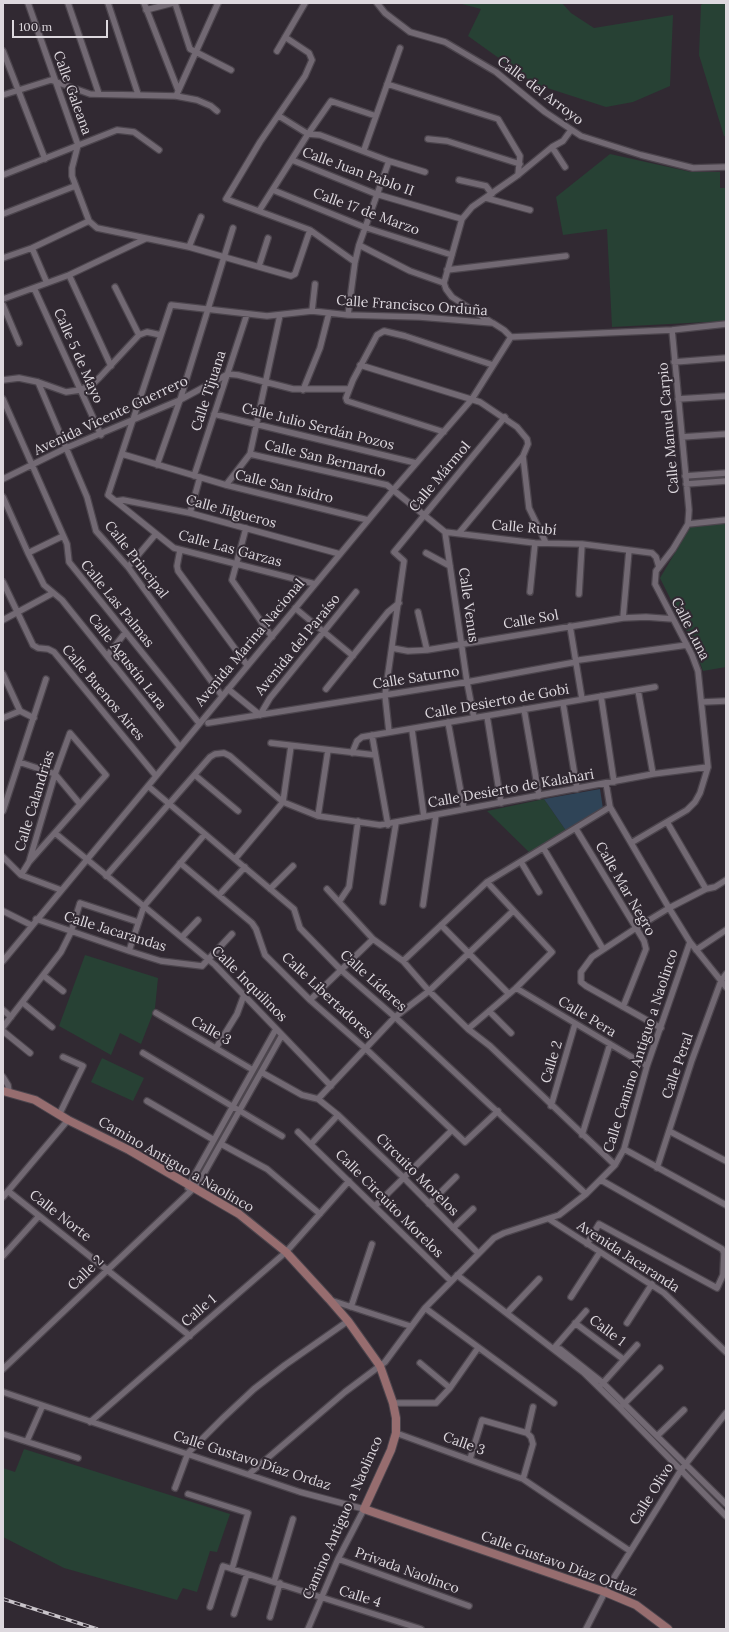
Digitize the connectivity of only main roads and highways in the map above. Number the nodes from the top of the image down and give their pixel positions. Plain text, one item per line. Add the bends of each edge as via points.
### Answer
1 (5, 1092) edge
2 (364, 1510) joint
3 (668, 1629) edge

1 - 2 main road, Camino Antiguo a Naolinco via 35,1100 239,1214 286,1252 348,1321 380,1366 396,1418 396,1432 391,1450
2 - 3 main road, Calle Gustavo Díaz Ordaz via 605,1592 636,1605

